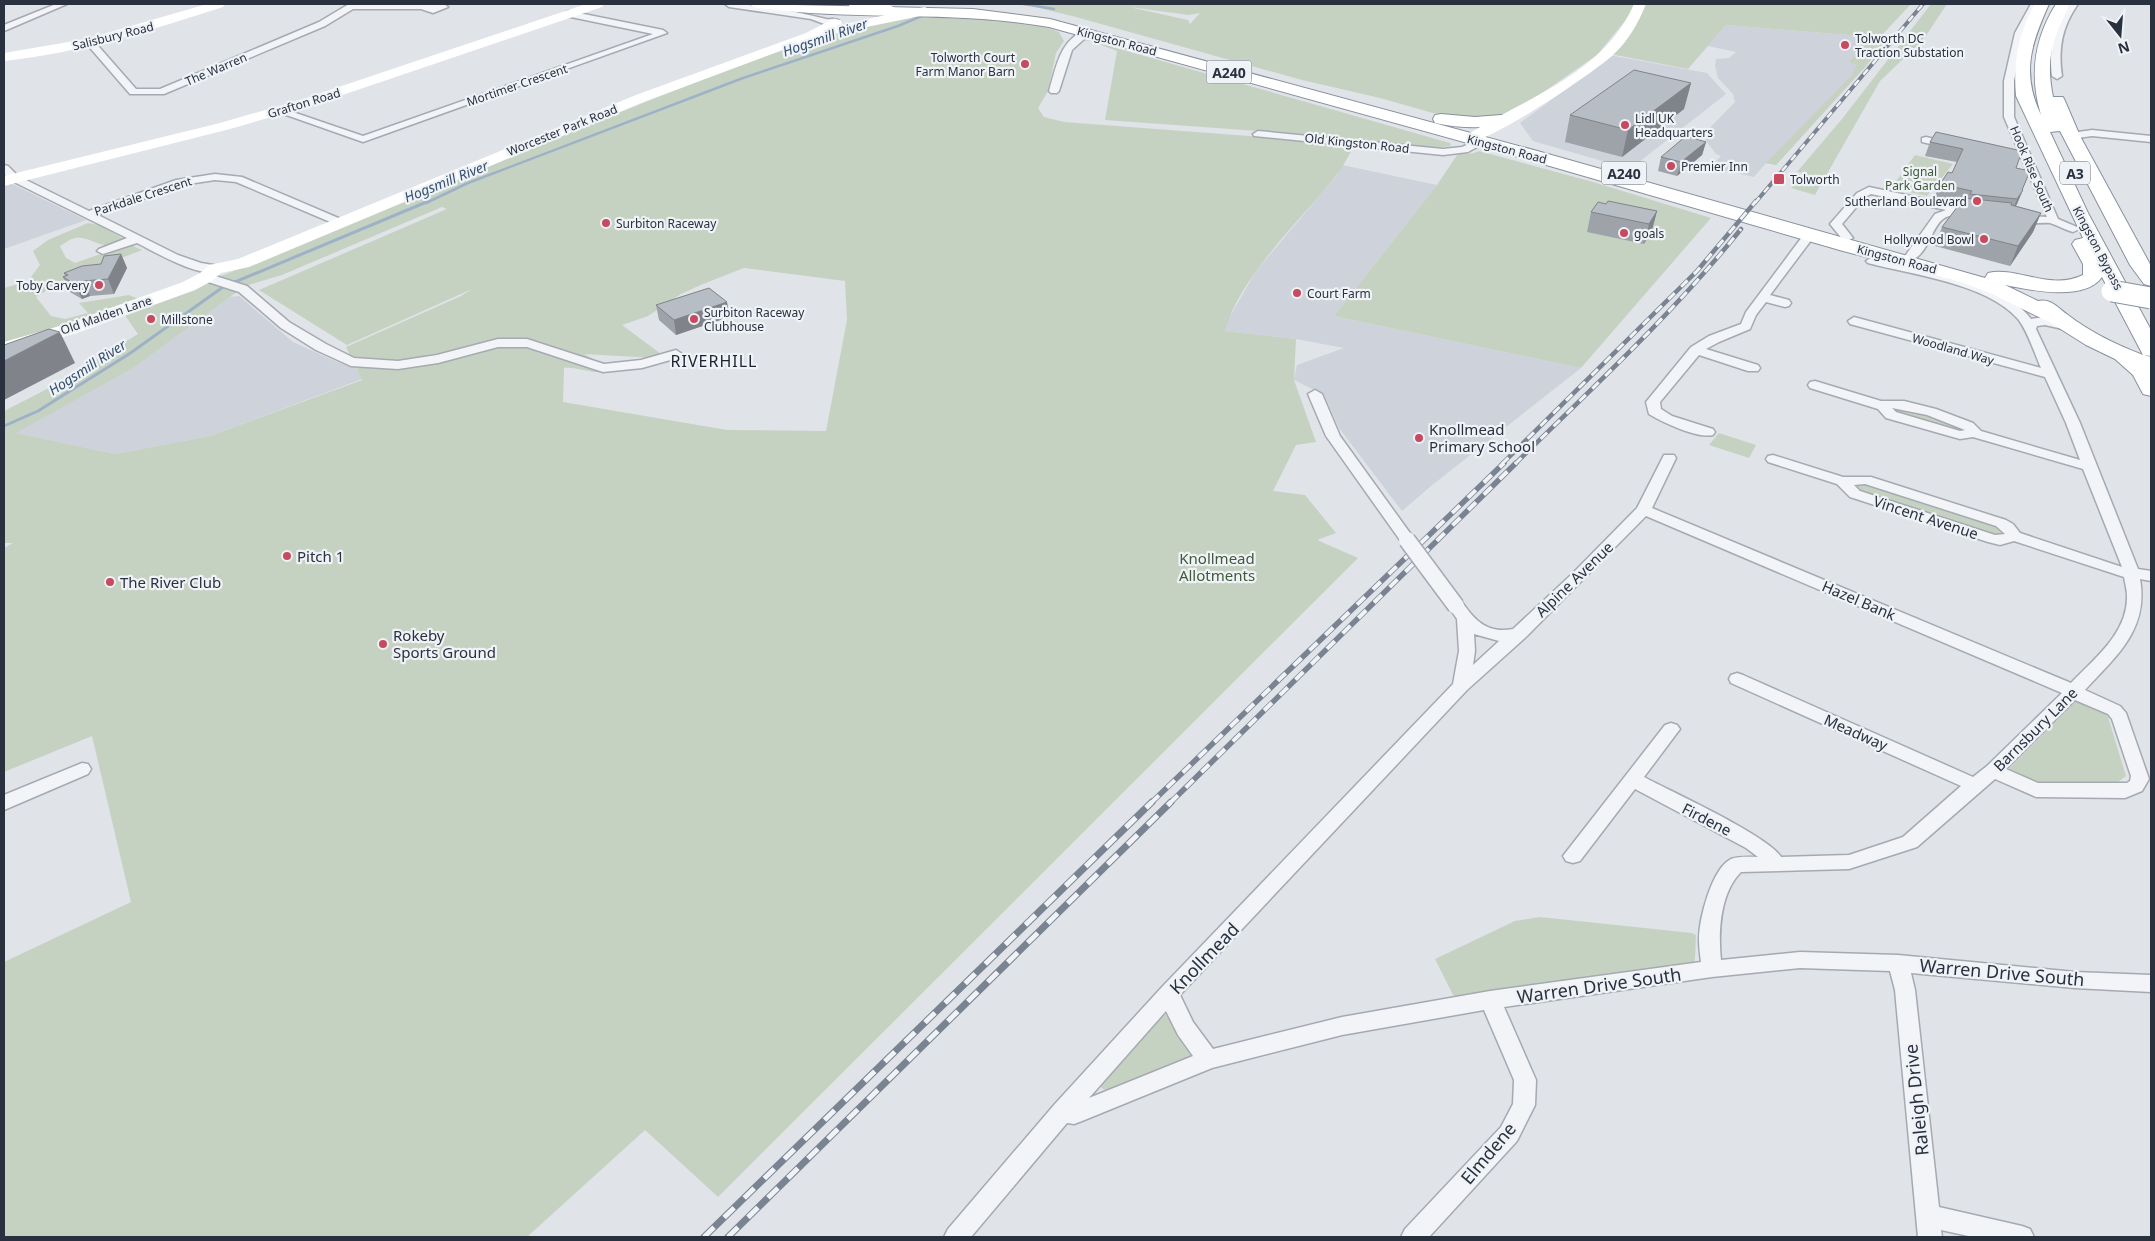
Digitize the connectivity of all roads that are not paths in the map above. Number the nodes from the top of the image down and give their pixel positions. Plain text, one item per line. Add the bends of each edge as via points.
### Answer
1 (62, 4) edge
2 (219, 4) edge
3 (598, 4) edge
4 (729, 4) edge
5 (758, 4) edge
6 (805, 4) edge
7 (1640, 4) edge
8 (2035, 4) edge
9 (2042, 4) edge
10 (2063, 4) edge
11 (2074, 4) edge
12 (354, 5) edge
13 (427, 6) dead end
14 (952, 8) junction
15 (926, 9) junction
16 (841, 13) junction
17 (569, 14) junction
18 (893, 15) junction
19 (4, 17) edge
20 (24, 20) junction
21 (4, 28) edge
22 (850, 28) junction
23 (1087, 33) junction
24 (811, 36) junction
25 (90, 42) junction
26 (4, 56) edge
27 (2042, 63) junction
28 (2057, 76) dead end
29 (1054, 91) dead end
30 (2024, 96) junction
31 (280, 111) junction
32 (1418, 115) junction
33 (1505, 122) junction
34 (1258, 134) dead end
35 (2072, 136) junction
36 (1482, 137) junction
37 (2151, 139) edge
38 (1926, 140) dead end
39 (1964, 148) edge
40 (1530, 150) junction
41 (1455, 152) joint
42 (2011, 159) edge
43 (2030, 163) junction
44 (7, 175) edge
45 (1958, 212) junction
46 (1984, 214) edge
47 (88, 215) junction
48 (2002, 216) edge
49 (2051, 220) junction
50 (339, 222) junction
51 (2073, 229) junction
52 (1809, 235) junction
53 (1847, 238) junction
54 (137, 239) junction
55 (102, 251) dead end
56 (1911, 256) junction
57 (1872, 261) dead end
58 (213, 275) junction
59 (2151, 280) edge
60 (2069, 286) junction
61 (1763, 297) junction
62 (2151, 298) edge
63 (1785, 303) dead end
64 (2151, 314) edge
65 (1854, 321) dead end
66 (2065, 323) junction
67 (2030, 329) junction
68 (4, 348) edge
69 (1696, 350) junction
70 (2119, 353) junction
71 (676, 354) dead end
72 (2150, 359) edge
73 (1753, 368) dead end
74 (2052, 375) junction
75 (1815, 385) dead end
76 (2151, 389) edge
77 (1315, 394) dead end
78 (1708, 432) dead end
79 (1668, 458) dead end
80 (1773, 459) dead end
81 (2089, 466) junction
82 (1644, 510) junction
83 (2131, 574) junction
84 (2151, 576) edge
85 (1461, 613) junction
86 (1521, 632) junction
87 (1737, 679) dead end
88 (1461, 686) junction
89 (2074, 692) junction
90 (1671, 729) dead end
91 (82, 769) dead end
92 (1993, 772) junction
93 (1633, 780) junction
94 (1975, 785) junction
95 (4, 803) edge
96 (1572, 856) dead end
97 (1776, 865) junction
98 (1898, 963) junction
99 (1712, 969) junction
100 (2151, 983) edge
101 (1169, 993) junction
102 (1490, 1000) junction
103 (1209, 1059) junction
104 (1062, 1112) junction
105 (1929, 1226) edge
106 (956, 1237) edge
107 (1413, 1237) edge
108 (2022, 1237) edge

1 - 20 street
2 - 25 street, Salisbury Road
3 - 17 street, Grafton Road
4 - 16 street via 827,22
5 - 16 highway, A240
6 - 16 highway, A240
7 - 33 street via 1623,35 1600,59 1579,77
8 - 43 street, Hook Rise South via 2019,33 2009,81 2009,117
9 - 30 highway, Kingston Bypass / A3 via 2024,44
10 - 27 highway, Kingston Bypass / A3 via 2047,34
11 - 28 street via 2056,36 2054,57
12 - 13 street
12 - 25 street, The Warren via 308,30 156,93 130,90
14 - 15 highway, A240
14 - 23 highway, Kingston Road / A240 via 1031,19
14 - 32 highway, Kingston Road / A240 via 1008,9 1063,19
15 - 16 highway, A240
15 - 18 highway, A240
16 - 18 highway, A240
16 - 18 street via 884,8
16 - 22 street via 841,27
16 - 24 street
17 - 31 street, Grafton Road
17 - 31 street, Mortimer Crescent via 668,33 364,141
18 - 22 street
19 - 20 street
20 - 21 street
22 - 24 street
23 - 29 street via 1066,49
23 - 36 highway, Kingston Road / A240
24 - 50 street, Worcester Park Road via 641,98
25 - 26 street, Salisbury Road
27 - 35 highway
27 - 64 highway, Kingston Bypass / A3 via 2042,88 2057,136
30 - 51 highway via 2031,143
30 - 72 highway, Kingston Bypass / A3
31 - 44 street, Grafton Road
32 - 33 highway
32 - 36 highway, Kingston Road / A240
33 - 36 street
33 - 40 highway via 1514,136
34 - 41 street, Old Kingston Road
35 - 37 street via 2092,133
35 - 59 highway
36 - 40 highway, Kingston Road / A240
36 - 41 street, Old Kingston Road
38 - 39 street
40 - 52 highway, Kingston Road / A240
40 - 53 highway, Kingston Road / A240
42 - 43 street
43 - 49 street, Hook Rise South via 2053,218
44 - 47 street
45 - 46 street
45 - 53 street via 1885,192 1863,193 1836,224
45 - 56 street via 1939,216
47 - 50 street, Parkdale Crescent via 180,182 215,177 238,179
47 - 54 street
48 - 49 street
49 - 51 street
50 - 58 street, Worcester Park Road
51 - 60 highway via 2094,270 2089,280
52 - 61 street
52 - 66 highway, Kingston Road / A240 via 1980,282
53 - 56 highway, Kingston Road / A240
54 - 55 street
54 - 58 street
56 - 60 highway, Kingston Road / A240 via 2037,285
57 - 67 street, Barnsbury Lane via 1990,293 2014,307
58 - 68 street, Old Malden Lane via 88,322
58 - 71 street via 243,289 285,325 351,362 398,365 422,362 498,343 544,347 603,368 642,364
60 - 62 highway, A240, bridge
60 - 66 highway, A240 via 2049,289 2041,296 2042,304
61 - 63 street
61 - 69 street via 1746,326
65 - 74 street, Woodland Way
66 - 67 street via 2040,321 2032,323
66 - 70 highway, A240
67 - 74 street, Barnsbury Lane
69 - 73 street
69 - 78 street via 1652,406 1667,419
70 - 72 highway, A240
70 - 76 highway via 2143,372
74 - 81 street, Barnsbury Lane
75 - 81 street via 1884,406 1889,414 1960,436 1974,433
77 - 85 street, bridge via 1334,436
79 - 82 street, Alpine Avenue
80 - 83 street, Vincent Avenue via 1842,481 1866,480 2001,523 2015,536
81 - 83 street, Barnsbury Lane via 2130,562
82 - 86 street, Alpine Avenue
82 - 89 street, Hazel Bank
83 - 84 street, Vincent Avenue
83 - 89 street, Barnsbury Lane via 2135,597 2132,616 2123,637
85 - 86 street via 1480,632 1507,636
85 - 88 street via 1467,650
86 - 88 street, Alpine Avenue
87 - 94 street, Meadway
88 - 101 street, Knollmead
89 - 92 street, Barnsbury Lane
89 - 92 street, Hazel Bank via 2114,710 2120,717 2140,776 2134,789 2036,790
90 - 93 street
91 - 95 street
92 - 94 street, Barnsbury Lane
93 - 96 street
93 - 97 street, Firdene via 1753,843
94 - 97 street, Barnsbury Lane via 1910,842 1849,862
97 - 99 street, Barnsbury Lane via 1736,865 1728,871 1712,916
98 - 99 street, Warren Drive South via 1800,960
98 - 100 street, Warren Drive South via 2075,980
98 - 105 street, Raleigh Drive via 1905,990
99 - 102 street, Warren Drive South
101 - 103 street via 1188,1034
101 - 104 street, Knollmead
102 - 103 street, Warren Drive South via 1342,1026
102 - 107 street, Elmdene via 1525,1080 1524,1105 1509,1134
103 - 104 street, Warren Drive South via 1074,1114
104 - 106 street, Knollmead
105 - 108 street

